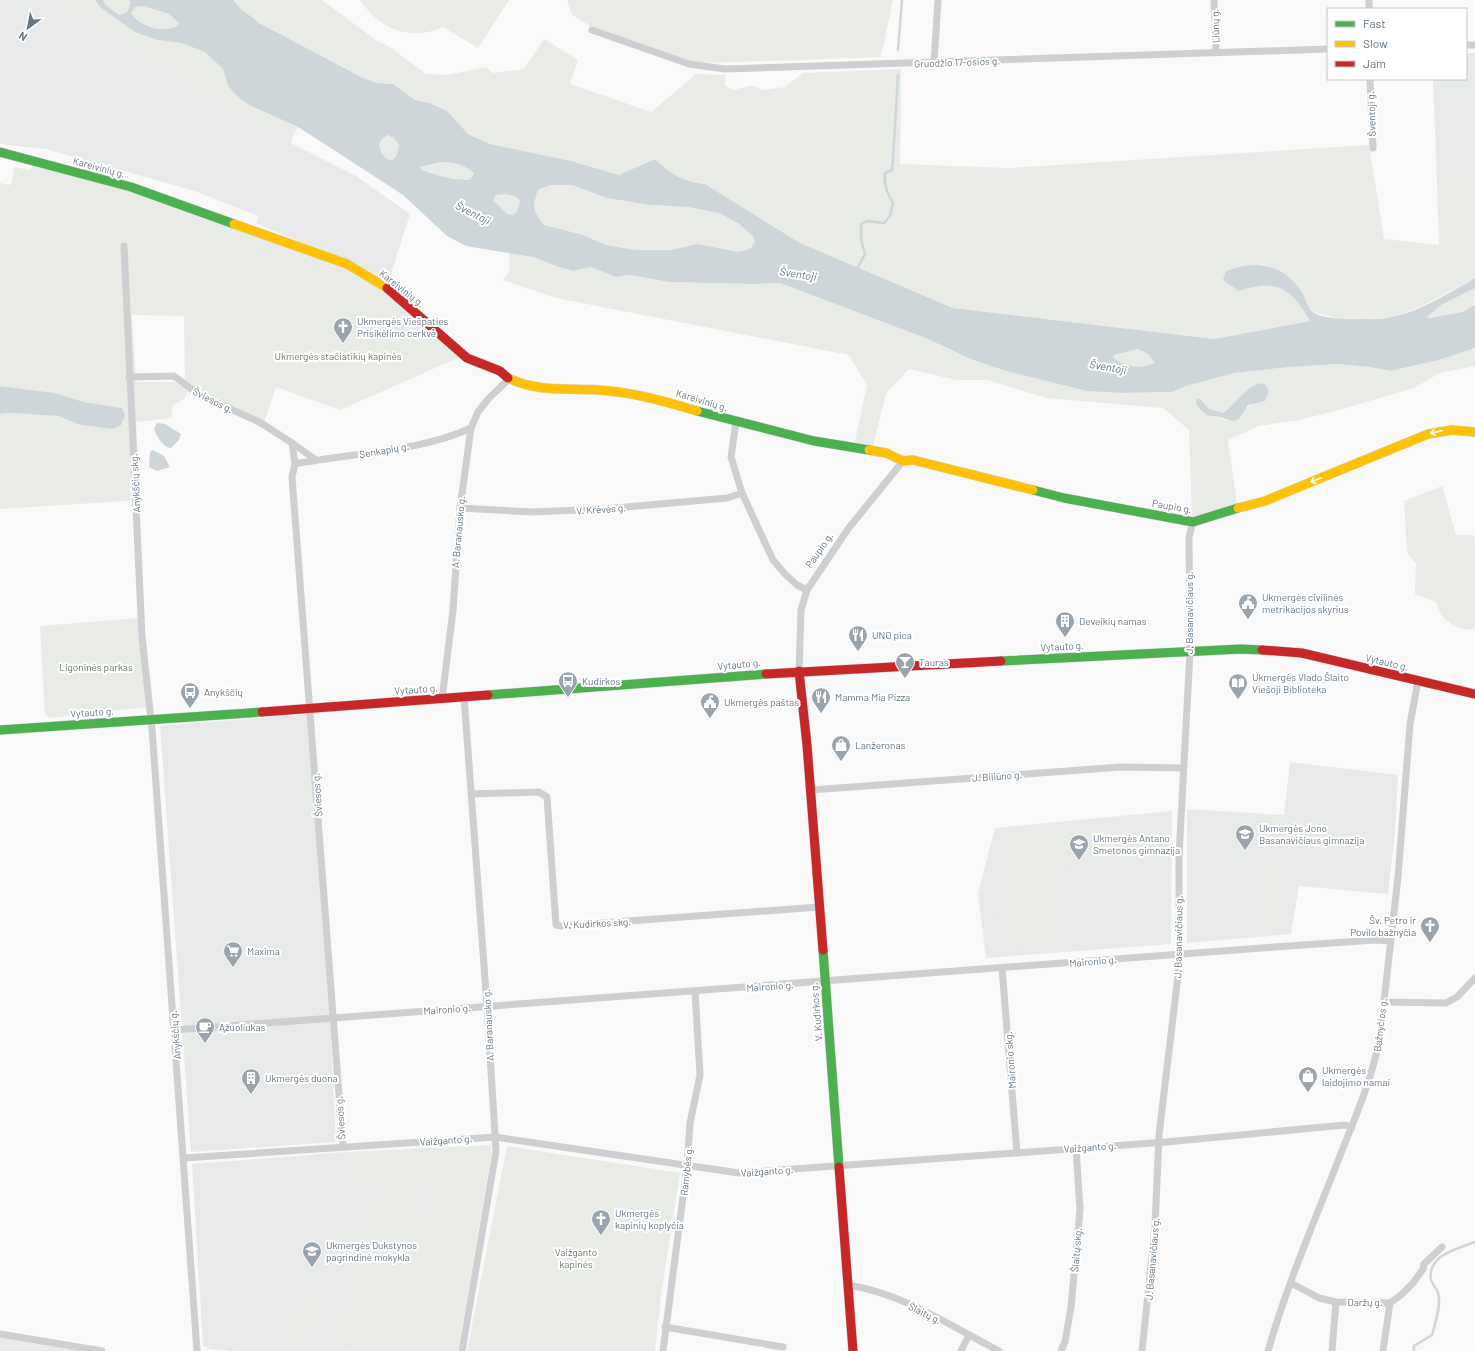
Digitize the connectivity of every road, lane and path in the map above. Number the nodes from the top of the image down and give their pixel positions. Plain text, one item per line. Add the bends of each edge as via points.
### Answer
1 (938, 0) edge
2 (1214, 0) edge
3 (592, 30) dead end
4 (1327, 50) edge
5 (1216, 52) junction
6 (934, 63) junction
7 (1370, 80) edge
8 (1373, 148) dead end
9 (0, 152) edge
10 (124, 246) dead end
11 (129, 377) junction
12 (509, 379) junction
13 (736, 422) junction
14 (471, 428) junction
15 (1475, 432) edge
16 (292, 443) junction
17 (316, 460) junction
18 (903, 461) junction
19 (295, 464) junction
20 (742, 493) junction
21 (460, 508) junction
22 (1193, 522) junction
23 (807, 590) junction
24 (1190, 652) junction
25 (800, 671) junction
26 (1418, 681) junction
27 (1475, 694) edge
28 (464, 697) junction
29 (442, 699) junction
30 (310, 707) junction
31 (151, 719) junction
32 (0, 730) edge
33 (1183, 768) junction
34 (811, 790) junction
35 (472, 794) junction
36 (819, 907) junction
37 (1390, 941) junction
38 (1179, 955) junction
39 (1002, 968) junction
40 (1475, 978) edge
41 (825, 982) junction
42 (695, 991) junction
43 (1383, 1002) junction
44 (487, 1006) junction
45 (332, 1018) junction
46 (174, 1030) junction
47 (1352, 1127) junction
48 (495, 1137) junction
49 (1159, 1142) junction
50 (342, 1147) junction
51 (1076, 1148) junction
52 (1017, 1152) junction
53 (184, 1158) junction
54 (839, 1165) junction
55 (687, 1166) junction
56 (1442, 1247) dead end
57 (1291, 1283) junction
58 (848, 1285) junction
59 (1336, 1302) junction
60 (1390, 1302) junction
61 (665, 1327) junction
62 (0, 1334) edge
63 (969, 1335) junction
64 (783, 1347) dead end
65 (102, 1351) edge
66 (197, 1351) edge
67 (462, 1351) edge
68 (663, 1351) edge
69 (853, 1351) edge
70 (961, 1351) edge
71 (998, 1351) edge
72 (1061, 1351) edge
73 (1142, 1351) edge
74 (1268, 1351) edge
75 (1332, 1351) edge
76 (1383, 1351) edge

1 - 6 street
2 - 5 street, Liūnų g.
3 - 6 street, Gruodžio 17-osios g. via 701,67 725,69
4 - 5 street, Gruodžio 17-osios g.
5 - 6 street, Gruodžio 17-osios g.
7 - 8 street, Šventoji g.
9 - 12 street, Kareivinių g. via 131,187 347,264 388,288 467,358 500,371
10 - 11 street, Anykščių skg.
11 - 16 street, Šviesos g. via 174,376 198,394 261,423
11 - 31 street, Anykščių skg. via 142,637
12 - 13 street, Kareivinių g. via 551,390 598,390 645,396
12 - 14 street, A. Baranausko g. via 478,412
13 - 18 street, Paupio g. via 820,442 886,452
13 - 20 street, Kareivinių g. via 731,457
14 - 17 street, Senkapių g. via 397,449
14 - 21 street, A. Baranausko g.
15 -> 22 street, Paupio g. via 1452,430 1428,434 1265,501
16 - 17 street, Šviesos g.
16 - 19 street, Šviesos g.
17 - 19 street, Senkapių g.
18 - 22 street, Paupio g. via 913,460 1064,498
18 - 23 street, Paupio g. via 848,529
19 - 30 street, Šviesos g. via 292,477
20 - 21 street, V. Krėvės g. via 727,498 604,509 532,512
20 - 23 street, Kareivinių g. via 773,560 789,578
21 - 29 street, A. Baranausko g. via 453,610
22 - 24 street, J. Basanavičiaus g. via 1189,537
23 - 25 street, Paupio g. via 801,610
24 - 25 street, Vytauto g.
24 - 26 street, Vytauto g. via 1282,650
24 - 33 street, J. Basanavičiaus g.
25 - 28 street, Vytauto g.
25 - 34 street, V. Kudirkos g.
26 - 27 street, Vytauto g.
26 - 37 street, Bažnyčios g. via 1409,729 1398,877
28 - 29 street, Vytauto g.
28 - 35 street, A. Baranausko g.
29 - 30 street, Vytauto g.
30 - 31 street, Vytauto g.
30 - 45 street, Šviesos g.
31 - 32 street, Vytauto g.
31 - 46 street, Anykščių g.
33 - 34 street, J. Biliūno g. via 1122,767
33 - 38 street, J. Basanavičiaus g. via 1179,856
34 - 36 street, V. Kudirkos g.
35 - 36 street, V. Kudirkos skg. via 539,792 547,797 556,925
35 - 44 street, A. Baranausko g.
36 - 41 street, V. Kudirkos g.
37 - 38 street, Maironio g. via 1313,944
37 - 43 street, Bažnyčios g.
38 - 39 street, Maironio g.
38 - 49 street, J. Basanavičiaus g.
39 - 41 street, Maironio g.
39 - 52 street, Maironio skg.
40 - 43 street via 1457,997 1446,1003
41 - 42 street, Maironio g.
41 - 54 street, V. Kudirkos g.
42 - 44 street, Maironio g.
42 - 55 street, Ramybės g. via 700,1075 690,1123
43 - 47 street, Bažnyčios g. via 1375,1061 1367,1091
44 - 45 street, Maironio g.
44 - 48 street, A. Baranausko g.
45 - 46 street, Maironio g.
45 - 50 street, Šviesos g.
46 - 53 street, Anykščių g.
47 - 49 street, Vaižganto g. via 1345,1125
47 - 57 street, Bažnyčios g.
48 - 50 street, Vaižganto g.
48 - 55 street, Vaižganto g.
48 - 67 street, A. Baranausko g. via 496,1151
49 - 51 street, Vaižganto g.
49 - 73 street, J. Basanavičiaus g. via 1155,1226
50 - 53 street, Vaižganto g.
51 - 52 street, Vaižganto g.
51 - 72 street, Šlaitų skg. via 1080,1210 1071,1306
52 - 54 street, Vaižganto g.
53 - 66 street, Anykščių g.
54 - 55 street, Vaižganto g. via 739,1173
54 - 58 street, V. Kudirkos g.
55 - 61 street, Ramybės g.
56 - 60 street, Daržų g. via 1424,1264 1413,1283
57 - 59 street, Daržų g. via 1320,1298
57 - 74 street, Bažnyčios g.
58 - 63 street, Šlaitų g. via 891,1296
58 - 69 street, V. Kudirkos g.
59 - 60 street, Daržų g.
59 - 75 street
60 - 76 street
61 - 64 street
61 - 68 street, Ramybės g.
62 - 65 street
63 - 70 street
63 - 71 street, Šlaitų g.

